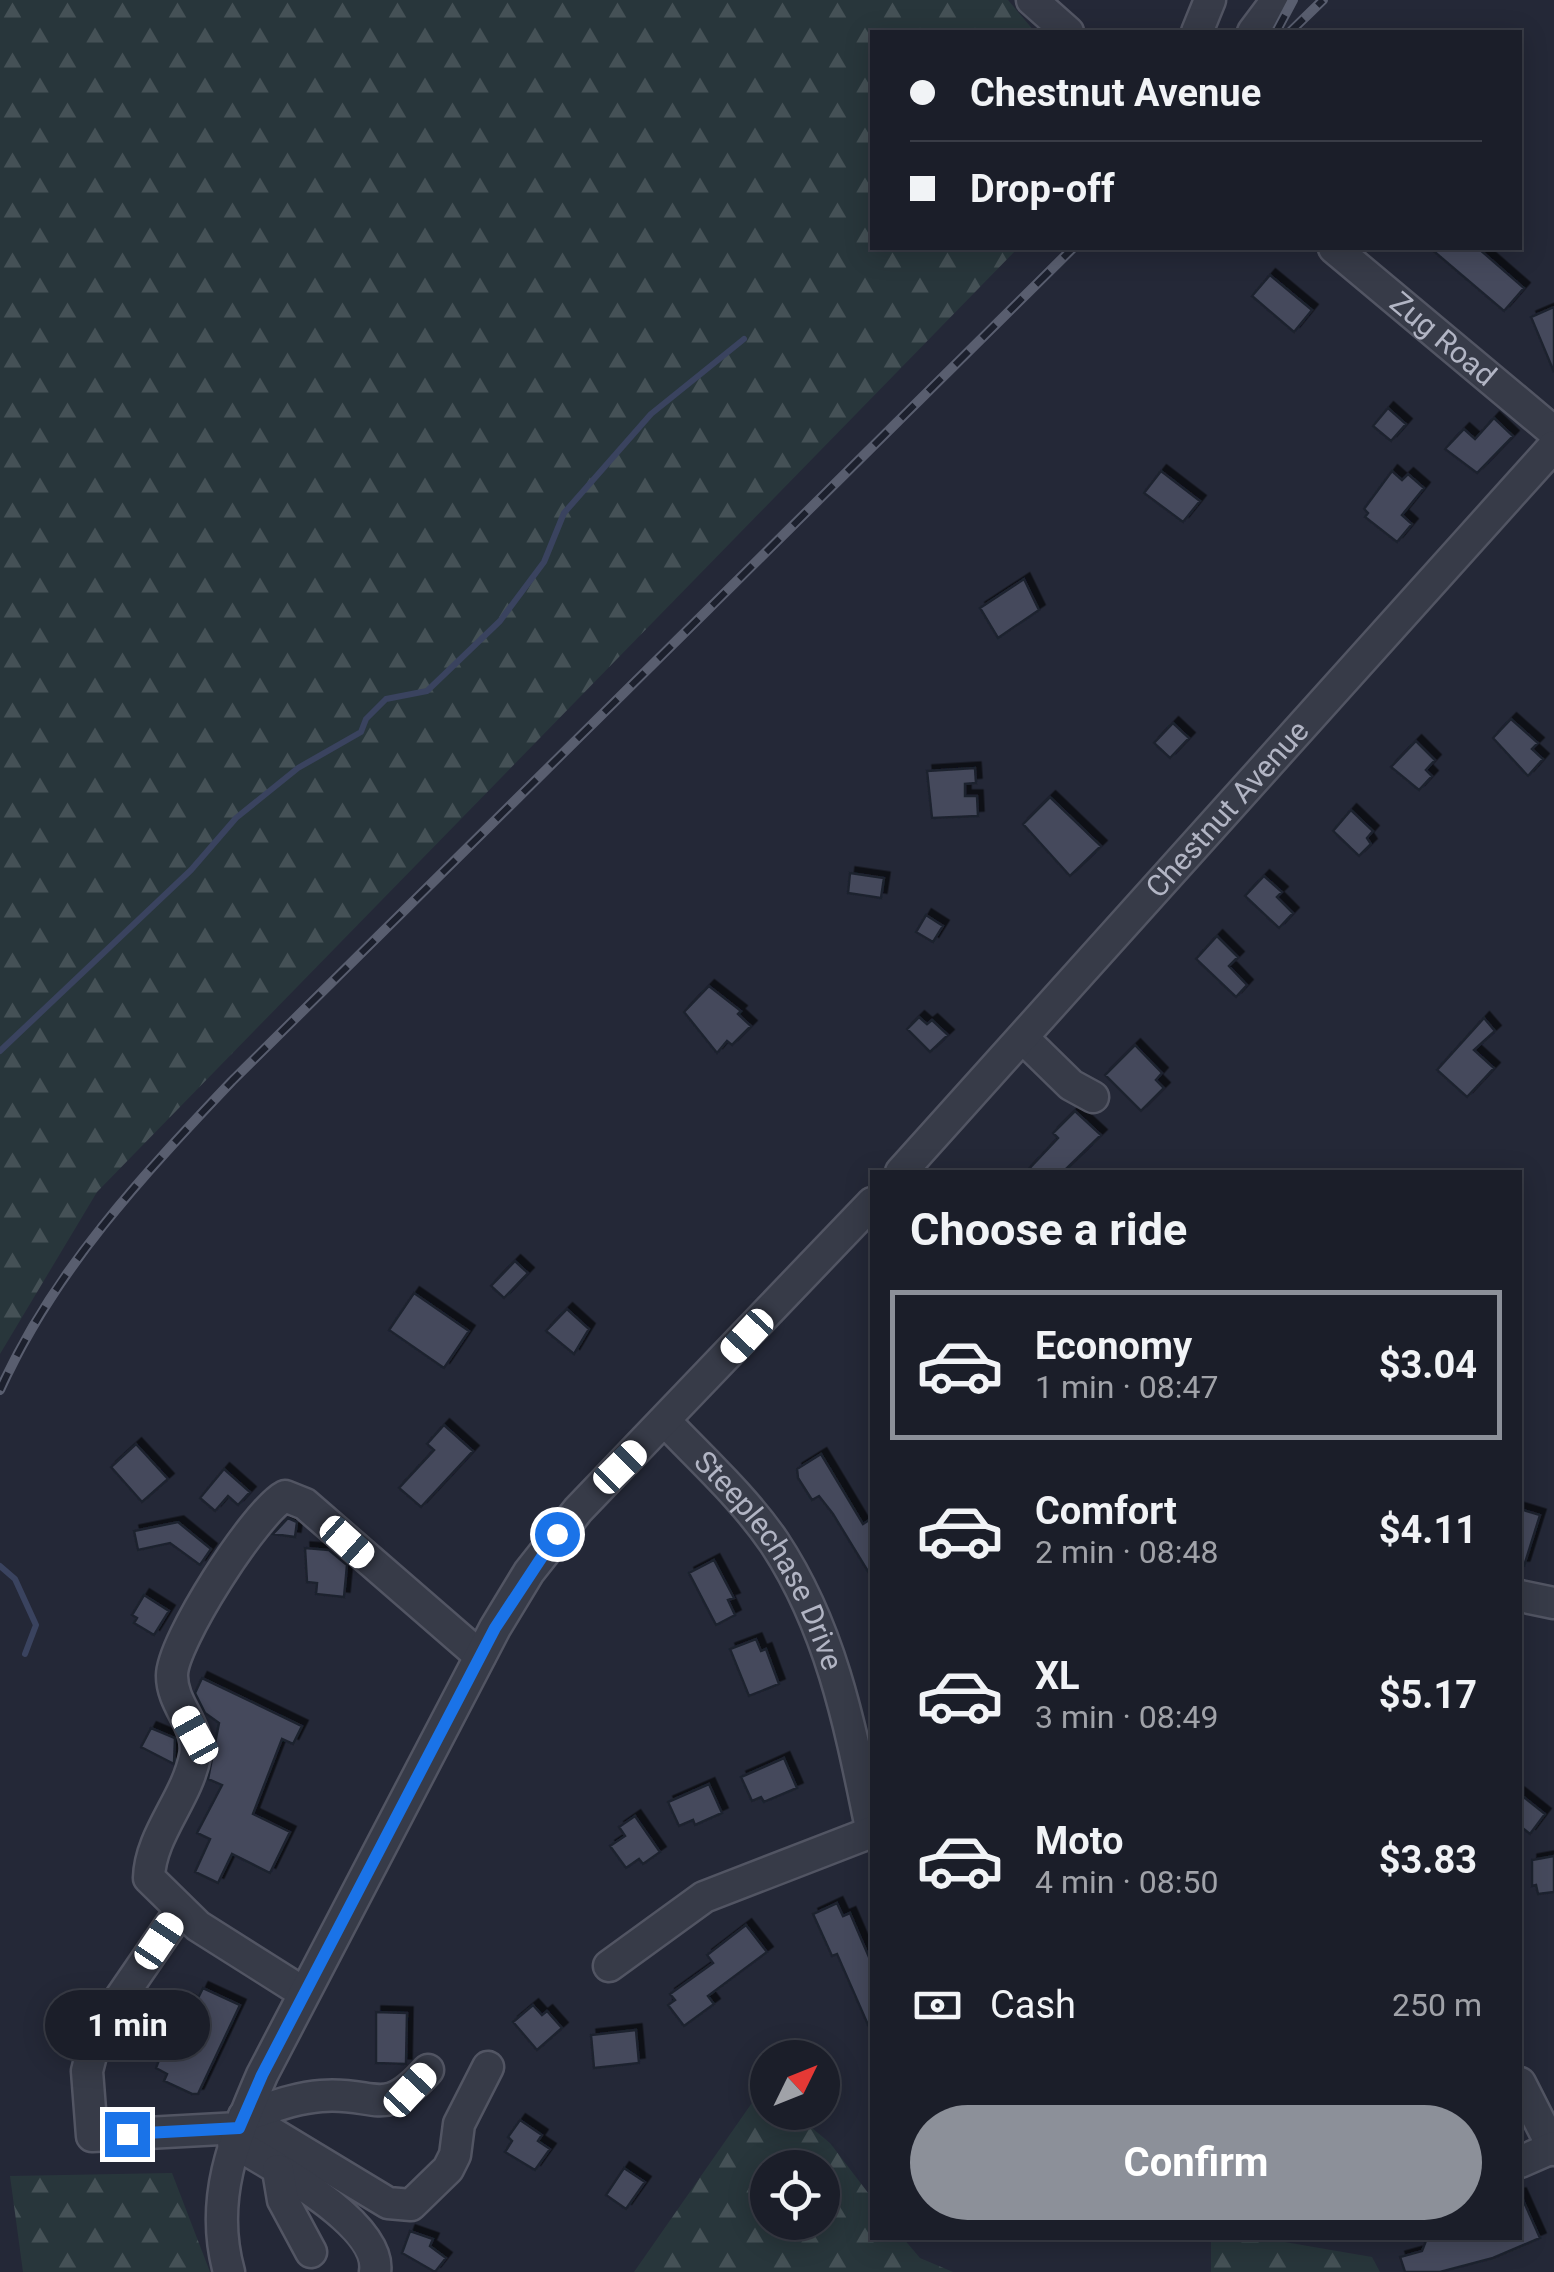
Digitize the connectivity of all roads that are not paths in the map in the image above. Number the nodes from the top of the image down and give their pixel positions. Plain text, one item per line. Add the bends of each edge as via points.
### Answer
1 (1032, 0) edge
2 (1210, 0) edge
3 (1277, 0) edge
4 (1066, 30) edge
5 (1198, 30) edge
6 (1254, 30) edge
7 (1336, 250) edge
8 (1554, 432) edge
9 (1554, 446) edge
10 (1024, 1040) junction
11 (1093, 1098) dead end
12 (903, 1170) edge
13 (870, 1205) edge
14 (666, 1422) junction
15 (1522, 1596) edge
16 (1554, 1603) edge
17 (480, 1656) junction
18 (870, 1822) edge
19 (870, 1833) edge
20 (180, 1911) junction
21 (609, 1966) dead end
22 (304, 1993) junction
23 (488, 2067) dead end
24 (428, 2070) dead end
25 (1522, 2087) edge
26 (239, 2128) junction
27 (1554, 2149) edge
28 (1522, 2161) edge
29 (278, 2170) junction
30 (311, 2252) dead end
31 (228, 2272) edge
32 (374, 2272) edge

1 - 4 street
2 - 5 street
3 - 6 street
7 - 8 street, Zug Road
9 - 10 street, Chestnut Avenue
10 - 11 street
10 - 12 street, Chestnut Avenue
13 - 14 street
14 - 17 street via 557,1534
14 - 18 street, Steeplechase Drive via 756,1518 810,1606 845,1700
15 - 16 street
17 - 20 street via 296,1497 271,1503 173,1661 174,1692 196,1746 150,1862 150,1878
17 - 22 street
19 - 21 street via 704,1897
20 - 22 street
20 - 26 street via 97,2032 87,2071 92,2136
22 - 26 street
23 - 26 street via 459,2124 448,2170 411,2205 388,2204
24 - 26 street via 390,2101 298,2098
25 - 27 street
26 - 29 street
26 - 31 street via 222,2196
27 - 28 street
29 - 30 street via 283,2200
29 - 32 street via 364,2235

